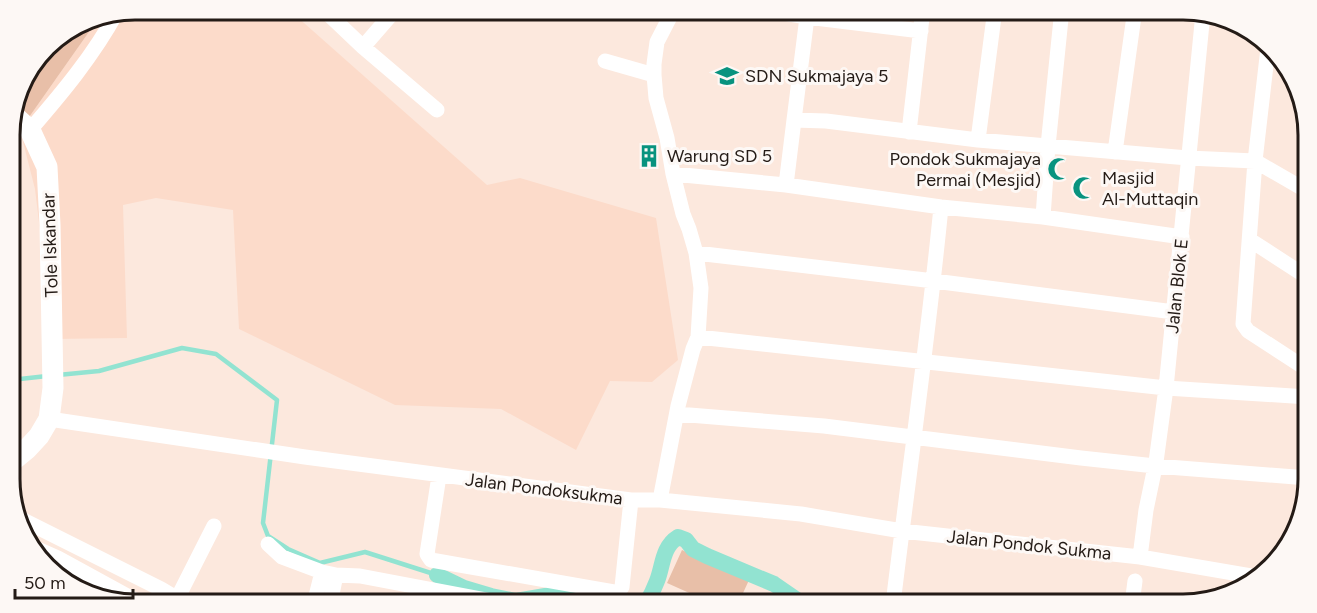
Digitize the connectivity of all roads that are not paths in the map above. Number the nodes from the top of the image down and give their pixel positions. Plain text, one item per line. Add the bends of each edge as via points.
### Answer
1 (335, 20) edge
2 (386, 20) edge
3 (668, 20) edge
4 (807, 20) edge
5 (833, 20) edge
6 (922, 20) edge
7 (993, 20) edge
8 (1061, 20) edge
9 (1133, 20) edge
10 (1202, 21) edge
11 (110, 22) edge
12 (921, 31) junction
13 (363, 47) junction
14 (1267, 56) edge
15 (605, 61) dead end
16 (654, 75) junction
17 (437, 110) dead end
18 (794, 120) junction
19 (20, 121) edge
20 (30, 130) junction
21 (909, 132) junction
22 (978, 140) junction
23 (1048, 146) junction
24 (1114, 152) junction
25 (1188, 158) junction
26 (1255, 161) junction
27 (673, 174) junction
28 (786, 185) junction
29 (1298, 186) edge
30 (941, 207) junction
31 (1043, 218) junction
32 (1182, 237) junction
33 (1250, 240) junction
34 (696, 253) junction
35 (1298, 271) edge
36 (934, 281) junction
37 (1174, 312) junction
38 (698, 337) junction
39 (924, 362) junction
40 (1298, 364) edge
41 (1166, 388) junction
42 (1298, 396) edge
43 (677, 414) junction
44 (49, 419) junction
45 (915, 437) junction
46 (20, 454) edge
47 (1155, 466) junction
48 (439, 476) junction
49 (1298, 477) edge
50 (631, 500) junction
51 (660, 500) junction
52 (801, 514) joint
53 (28, 523) edge
54 (214, 526) dead end
55 (902, 531) junction
56 (66, 542) junction
57 (268, 544) dead end
58 (1140, 557) junction
59 (55, 563) edge
60 (58, 564) edge
61 (329, 573) junction
62 (1245, 575) edge
63 (1135, 580) dead end
64 (115, 591) edge
65 (894, 593) edge
66 (1133, 593) edge
67 (166, 594) edge
68 (185, 594) edge
69 (319, 594) edge
70 (330, 594) edge
71 (454, 594) edge

1 - 13 street
2 - 13 street
3 - 16 street via 657,42
4 - 18 street
5 - 12 street
6 - 12 street
7 - 22 street
8 - 23 street
9 - 24 street
10 - 25 street, Jalan Blok E
11 - 20 street via 61,94
12 - 21 street
13 - 17 street
14 - 26 street
15 - 16 street
16 - 27 street
18 - 21 street
18 - 28 street
19 - 20 main road, Tole Iskandar
20 - 44 main road, Tole Iskandar via 47,167 53,342
21 - 22 street
22 - 23 street
23 - 24 street
23 - 31 street
24 - 25 street
25 - 26 street
25 - 32 street, Jalan Blok E
26 - 29 street
26 - 33 street
27 - 28 street
27 - 34 street
28 - 30 street
30 - 31 street
30 - 36 street
31 - 32 street
32 - 37 street, Jalan Blok E
33 - 35 street
33 - 40 street via 1243,324
34 - 36 street
34 - 38 street via 701,288
36 - 37 street
36 - 39 street
37 - 41 street, Jalan Blok E
38 - 39 street
38 - 43 street
39 - 41 street
39 - 45 street
41 - 42 street
41 - 47 street, Jalan Blok E
43 - 45 street
43 - 51 street
44 - 46 main road via 39,436
44 - 48 street, Jalan Pondoksukma
45 - 47 street
45 - 55 street
47 - 49 street
47 - 58 street, Jalan Blok E
48 - 50 street, Jalan Pondoksukma
48 - 50 street via 427,554 430,560 614,592 622,587
50 - 51 street, Jalan Pondoksukma
51 - 52 street, Jalan Pondoksukma
52 - 55 street, Jalan Pondok Sukma
53 - 56 street
54 - 68 street
55 - 58 street, Jalan Pondok Sukma
55 - 65 street
56 - 59 street
56 - 67 street
57 - 61 street via 282,556
58 - 62 street, Jalan Pondok Sukma
60 - 64 street
61 - 69 street
61 - 70 street
61 - 71 street
63 - 66 street

